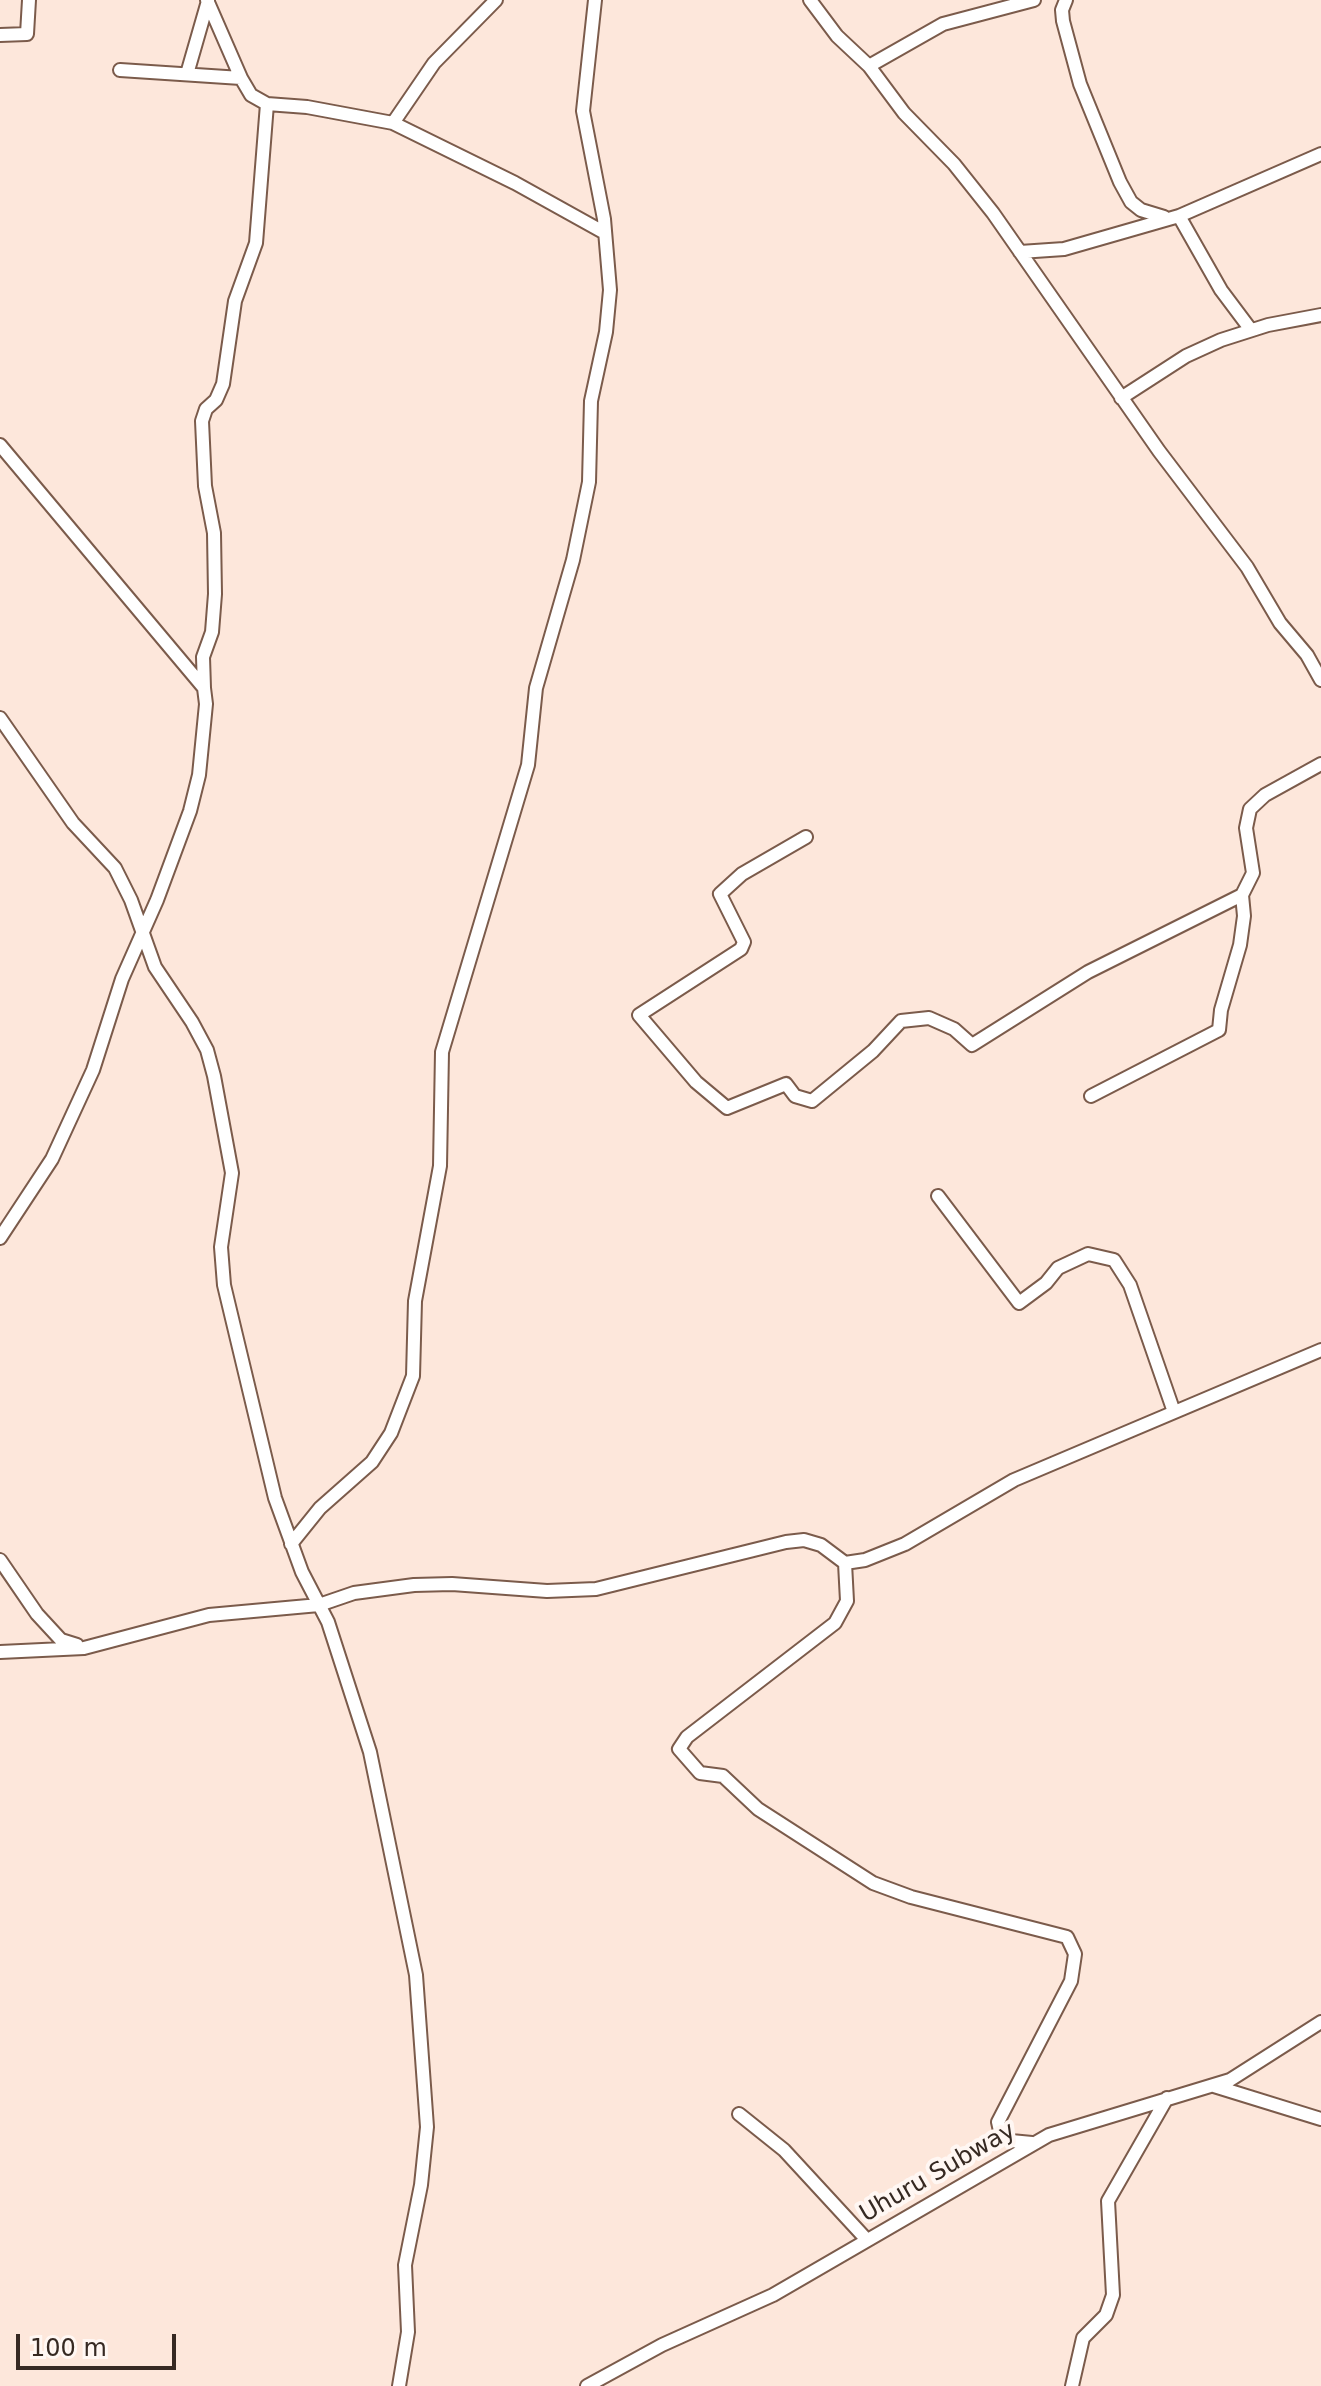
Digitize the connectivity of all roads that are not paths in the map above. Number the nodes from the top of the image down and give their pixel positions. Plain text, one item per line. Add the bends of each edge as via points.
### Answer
1 (29, 0) edge
2 (496, 0) edge
3 (595, 0) edge
4 (810, 0) edge
5 (1034, 0) edge
6 (1066, 0) edge
7 (208, 1) edge
8 (0, 35) edge
9 (869, 66) junction
10 (120, 70) dead end
11 (187, 74) junction
12 (241, 78) junction
13 (267, 104) junction
14 (393, 123) junction
15 (1321, 154) edge
16 (1175, 217) junction
17 (605, 233) junction
18 (1020, 252) junction
19 (1321, 315) edge
20 (1251, 330) junction
21 (1121, 398) junction
22 (0, 445) edge
23 (1321, 680) edge
24 (204, 688) junction
25 (0, 718) edge
26 (1321, 764) edge
27 (806, 837) dead end
28 (1242, 895) junction
29 (143, 934) junction
30 (1091, 1096) dead end
31 (938, 1196) dead end
32 (0, 1238) edge
33 (1321, 1350) edge
34 (1174, 1412) junction
35 (291, 1544) junction
36 (0, 1560) edge
37 (845, 1563) junction
38 (319, 1605) junction
39 (84, 1648) junction
40 (0, 1652) edge
41 (1321, 2022) edge
42 (1214, 2086) junction
43 (1167, 2098) junction
44 (739, 2114) dead end
45 (1321, 2119) edge
46 (1032, 2143) junction
47 (867, 2240) junction
48 (399, 2386) edge
49 (587, 2386) edge
50 (1072, 2386) edge

1 - 8 street via 27,34
2 - 14 street via 434,63
3 - 17 street via 583,111
4 - 9 street
5 - 9 street via 943,24
6 - 16 street via 1063,21 1080,84 1120,182 1141,210
7 - 11 street
7 - 12 street
9 - 18 street via 904,113 973,187
10 - 11 street
11 - 12 street
12 - 13 street via 251,95
13 - 14 street
13 - 24 street via 256,243 235,301 226,376 202,421 215,594 212,632 203,657
14 - 17 street
15 - 16 street
16 - 18 street via 1064,249
16 - 20 street
17 - 35 street via 609,311 591,401 590,466 580,528 536,688 528,765 442,1052 440,1166 415,1301 413,1376 391,1433 372,1462 320,1508
18 - 21 street
19 - 20 street
20 - 21 street via 1186,356
21 - 23 street via 1247,567
22 - 24 street
24 - 29 street via 197,786
25 - 29 street via 73,823 115,868
26 - 28 street via 1250,809 1246,828 1253,873
27 - 28 street via 742,874 720,894 744,942 741,949 639,1015 696,1082 727,1108 786,1084 795,1096 812,1101 901,1021 929,1018 972,1045 1088,972
28 - 30 street via 1240,945 1217,1032
29 - 32 street via 67,1129
29 - 35 street via 155,967 207,1050 214,1076 232,1173 222,1275
31 - 34 street via 1019,1303 1058,1268 1088,1254 1114,1260 1130,1285
33 - 34 street
34 - 37 street via 1014,1480 905,1544
35 - 38 street
36 - 39 street via 61,1640
37 - 38 street via 804,1540 596,1589 414,1585 354,1593
37 - 46 street via 847,1601 835,1623 687,1737 679,1749 700,1773 723,1776 758,1809 873,1883 1067,1937 1075,1954 1071,1981 998,2122 1011,2141
38 - 39 street via 209,1615
38 - 48 street via 370,1752 416,1975 427,2127 405,2265 408,2332
39 - 40 street
41 - 42 street, Uhuru Subway via 1255,2067
42 - 43 street, Uhuru Subway
42 - 45 street
43 - 46 street, Uhuru Subway
43 - 50 street via 1108,2201 1113,2295 1106,2315 1083,2338
44 - 47 street via 784,2150
46 - 47 street, Uhuru Subway
47 - 49 street, Uhuru Subway via 773,2295

